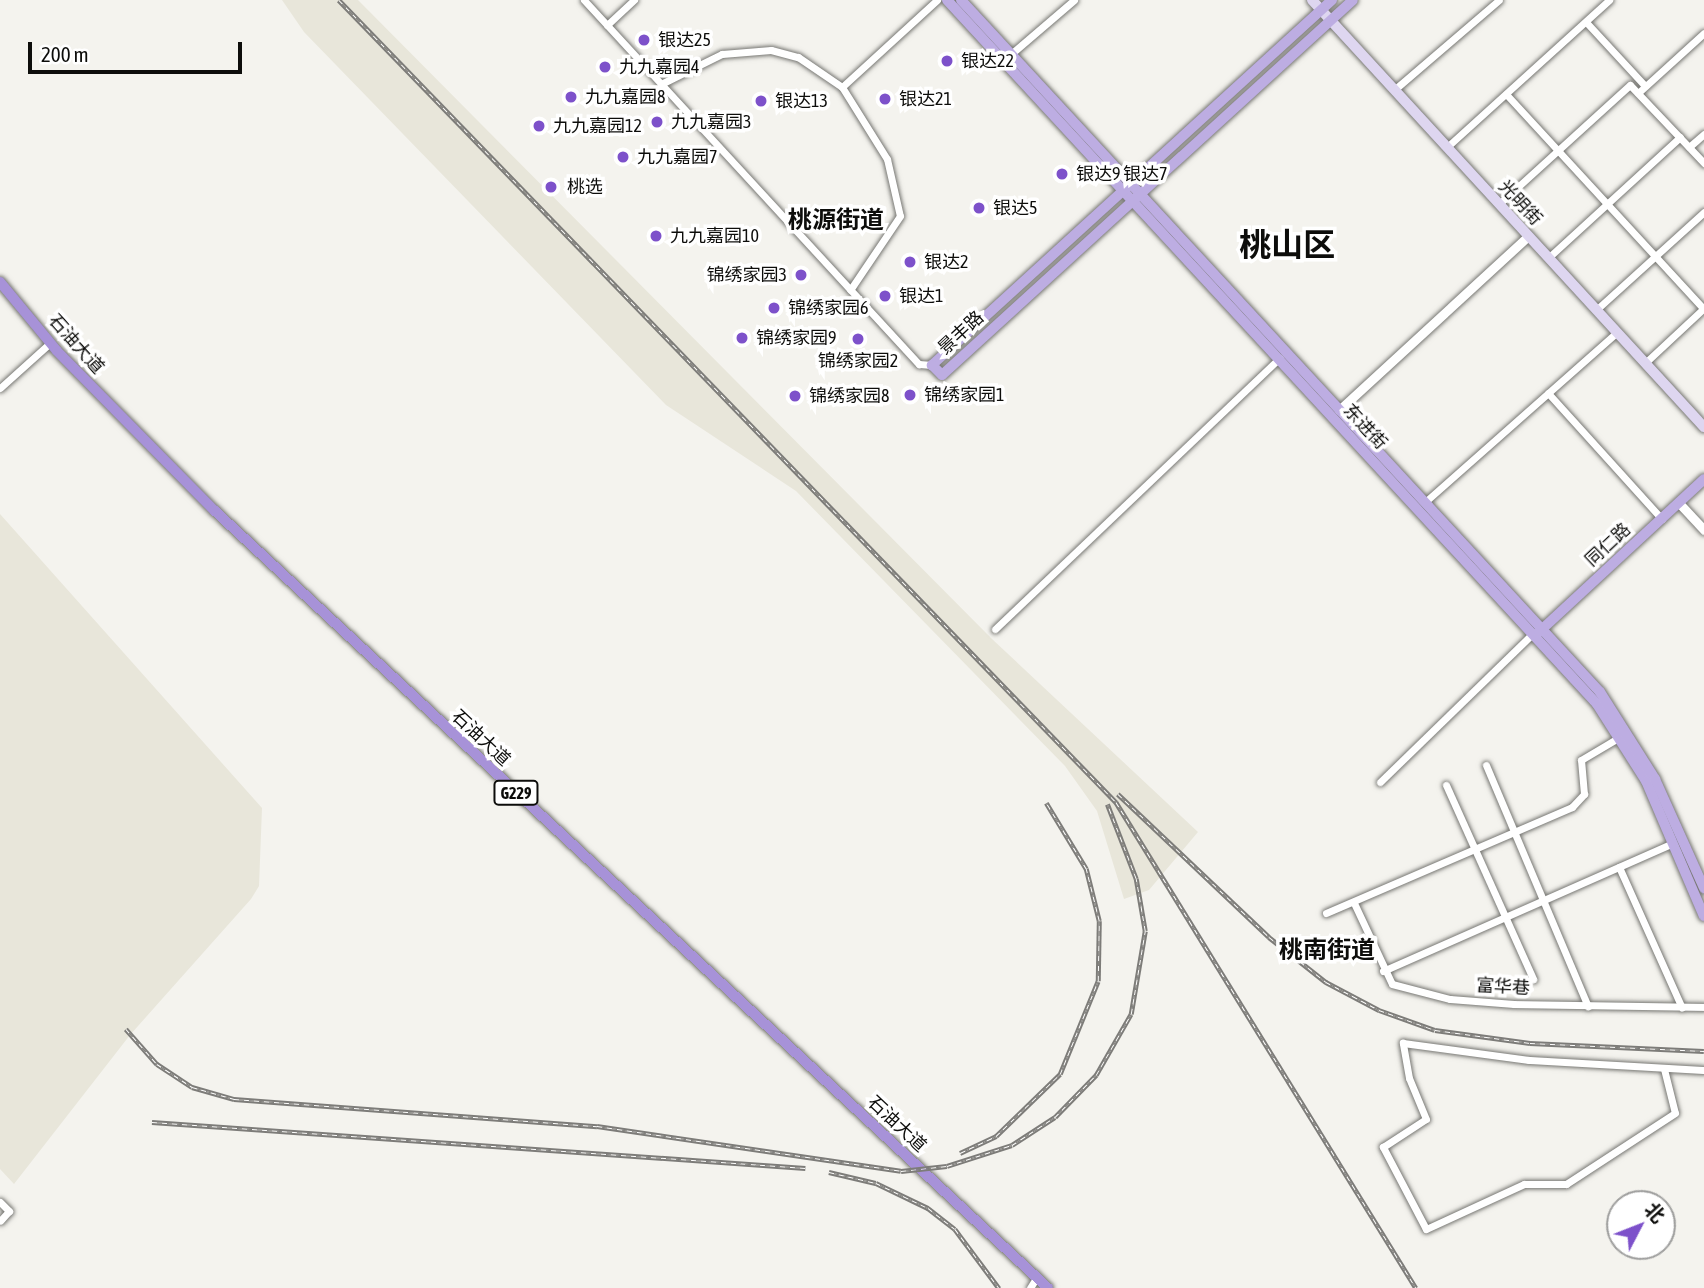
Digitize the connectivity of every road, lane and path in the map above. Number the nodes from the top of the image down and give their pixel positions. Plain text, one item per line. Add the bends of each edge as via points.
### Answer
1 (584, 0) edge
2 (634, 0) edge
3 (937, 0) edge
4 (947, 0) edge
5 (961, 0) edge
6 (1074, 0) edge
7 (1312, 0) edge
8 (1332, 0) edge
9 (1353, 0) edge
10 (1499, 0) edge
11 (1609, 0) edge
12 (1321, 10) junction
13 (1331, 20) junction
14 (1586, 22) junction
15 (607, 25) junction
16 (1704, 33) edge
17 (1011, 54) junction
18 (661, 84) junction
19 (1645, 86) junction
20 (842, 87) junction
21 (1394, 90) junction
22 (1638, 93) junction
23 (1506, 94) junction
24 (1704, 134) edge
25 (1680, 137) junction
26 (1447, 147) junction
27 (1689, 147) junction
28 (1558, 150) junction
29 (1704, 163) edge
30 (1130, 184) junction
31 (1121, 193) junction
32 (1139, 194) junction
33 (1130, 202) junction
34 (1607, 202) junction
35 (1499, 204) junction
36 (1704, 212) edge
37 (1528, 236) junction
38 (1656, 255) junction
39 (1548, 258) junction
40 (0, 282) edge
41 (850, 290) junction
42 (1704, 309) edge
43 (1596, 310) junction
44 (1617, 332) junction
45 (50, 343) junction
46 (1282, 357) junction
47 (1645, 363) junction
48 (932, 365) junction
49 (0, 388) edge
50 (1548, 393) junction
51 (1339, 410) junction
52 (1704, 427) edge
53 (1704, 480) edge
54 (1704, 488) edge
55 (1425, 502) junction
56 (1681, 505) junction
57 (1662, 519) junction
58 (1704, 530) edge
59 (995, 629) dead end
60 (1540, 634) junction
61 (1618, 737) junction
62 (1486, 765) dead end
63 (1380, 782) dead end
64 (1446, 785) dead end
65 (1515, 832) junction
66 (1672, 843) junction
67 (1475, 850) junction
68 (1619, 867) junction
69 (1704, 888) edge
70 (1546, 900) junction
71 (1353, 903) junction
72 (1326, 914) dead end
73 (1704, 916) edge
74 (1506, 918) junction
75 (1383, 971) junction
76 (1533, 979) dead end
77 (1588, 1006) junction
78 (1704, 1007) edge
79 (1682, 1008) junction
80 (1664, 1069) junction
81 (1704, 1070) edge
82 (0, 1202) edge
83 (0, 1221) edge
84 (1033, 1284) edge
85 (1048, 1288) edge

1 - 15 street
2 - 15 street
3 - 20 street
4 - 31 main road, 东进街
5 - 17 main road, 东进街
6 - 17 street
7 - 12 main road, 光明街
8 - 12 main road, 景丰路
9 - 13 main road, 景丰路
10 - 21 street
11 - 14 street
12 - 13 main road, 光明街
12 - 30 main road, 景丰路
13 - 21 main road, 光明街
13 - 32 main road, 景丰路
14 - 19 street
14 - 23 street
15 - 18 street
16 - 19 street
17 - 30 main road, 东进街
18 - 20 street via 722,54 771,50 799,57
18 - 41 street
19 - 22 street
20 - 41 street via 887,159 900,216
21 - 26 main road, 光明街
22 - 25 street
22 - 28 street via 1630,86
23 - 26 street
23 - 28 street
24 - 27 street
25 - 27 street
25 - 34 street
26 - 35 main road, 光明街
27 - 29 street
28 - 34 street
28 - 35 street
30 - 31 main road, 景丰路
30 - 32 main road, 东进街
31 - 33 main road, 东进街
31 - 48 main road, 景丰路
32 - 33 main road, 景丰路
32 - 46 main road, 东进街
33 - 46 main road, 东进街
33 - 48 main road, 景丰路 via 942,375
34 - 38 street
34 - 39 street
35 - 37 main road, 光明街
36 - 38 street
37 - 39 main road, 光明街
37 - 51 street
38 - 42 street
38 - 43 street
39 - 43 main road, 光明街
40 - 45 highway, 石油大道 / G229
41 - 48 street via 919,365
42 - 47 street
43 - 44 main road, 光明街
44 - 47 main road, 光明街
44 - 50 street
45 - 49 street
45 - 84 highway, 石油大道 / G229 via 215,511
46 - 51 main road, 东进街
46 - 59 street
46 - 60 main road, 东进街
47 - 52 main road, 光明街
50 - 55 street
50 - 57 street
51 - 55 main road, 东进街
53 - 56 main road, 同仁路
54 - 56 main road, 同仁路
55 - 60 main road, 东进街
56 - 57 main road, 同仁路
56 - 58 street
56 - 60 main road, 同仁路
57 - 60 main road, 同仁路
60 - 61 main road, 东进街
60 - 63 street
60 - 69 main road, 东进街 via 1600,692 1643,758
61 - 65 street via 1581,760 1580,802
61 - 66 main road, 东进街
62 - 65 street
64 - 67 street
65 - 67 street
65 - 70 street
66 - 68 street
66 - 73 main road, 东进街
67 - 71 street
67 - 74 street
68 - 70 street
68 - 79 street
70 - 74 street
70 - 77 street
71 - 72 street
71 - 75 street
74 - 75 street
74 - 76 street
75 - 77 street, 富华巷 via 1392,984 1450,999
77 - 79 street, 富华巷
78 - 79 street, 富华巷
80 - 80 street via 1529,1060 1404,1043 1409,1078 1426,1119 1383,1147 1426,1229 1524,1184 1566,1184 1675,1113
80 - 81 street
82 - 83 street via 9,1211
84 - 85 highway, 石油大道 / G229

